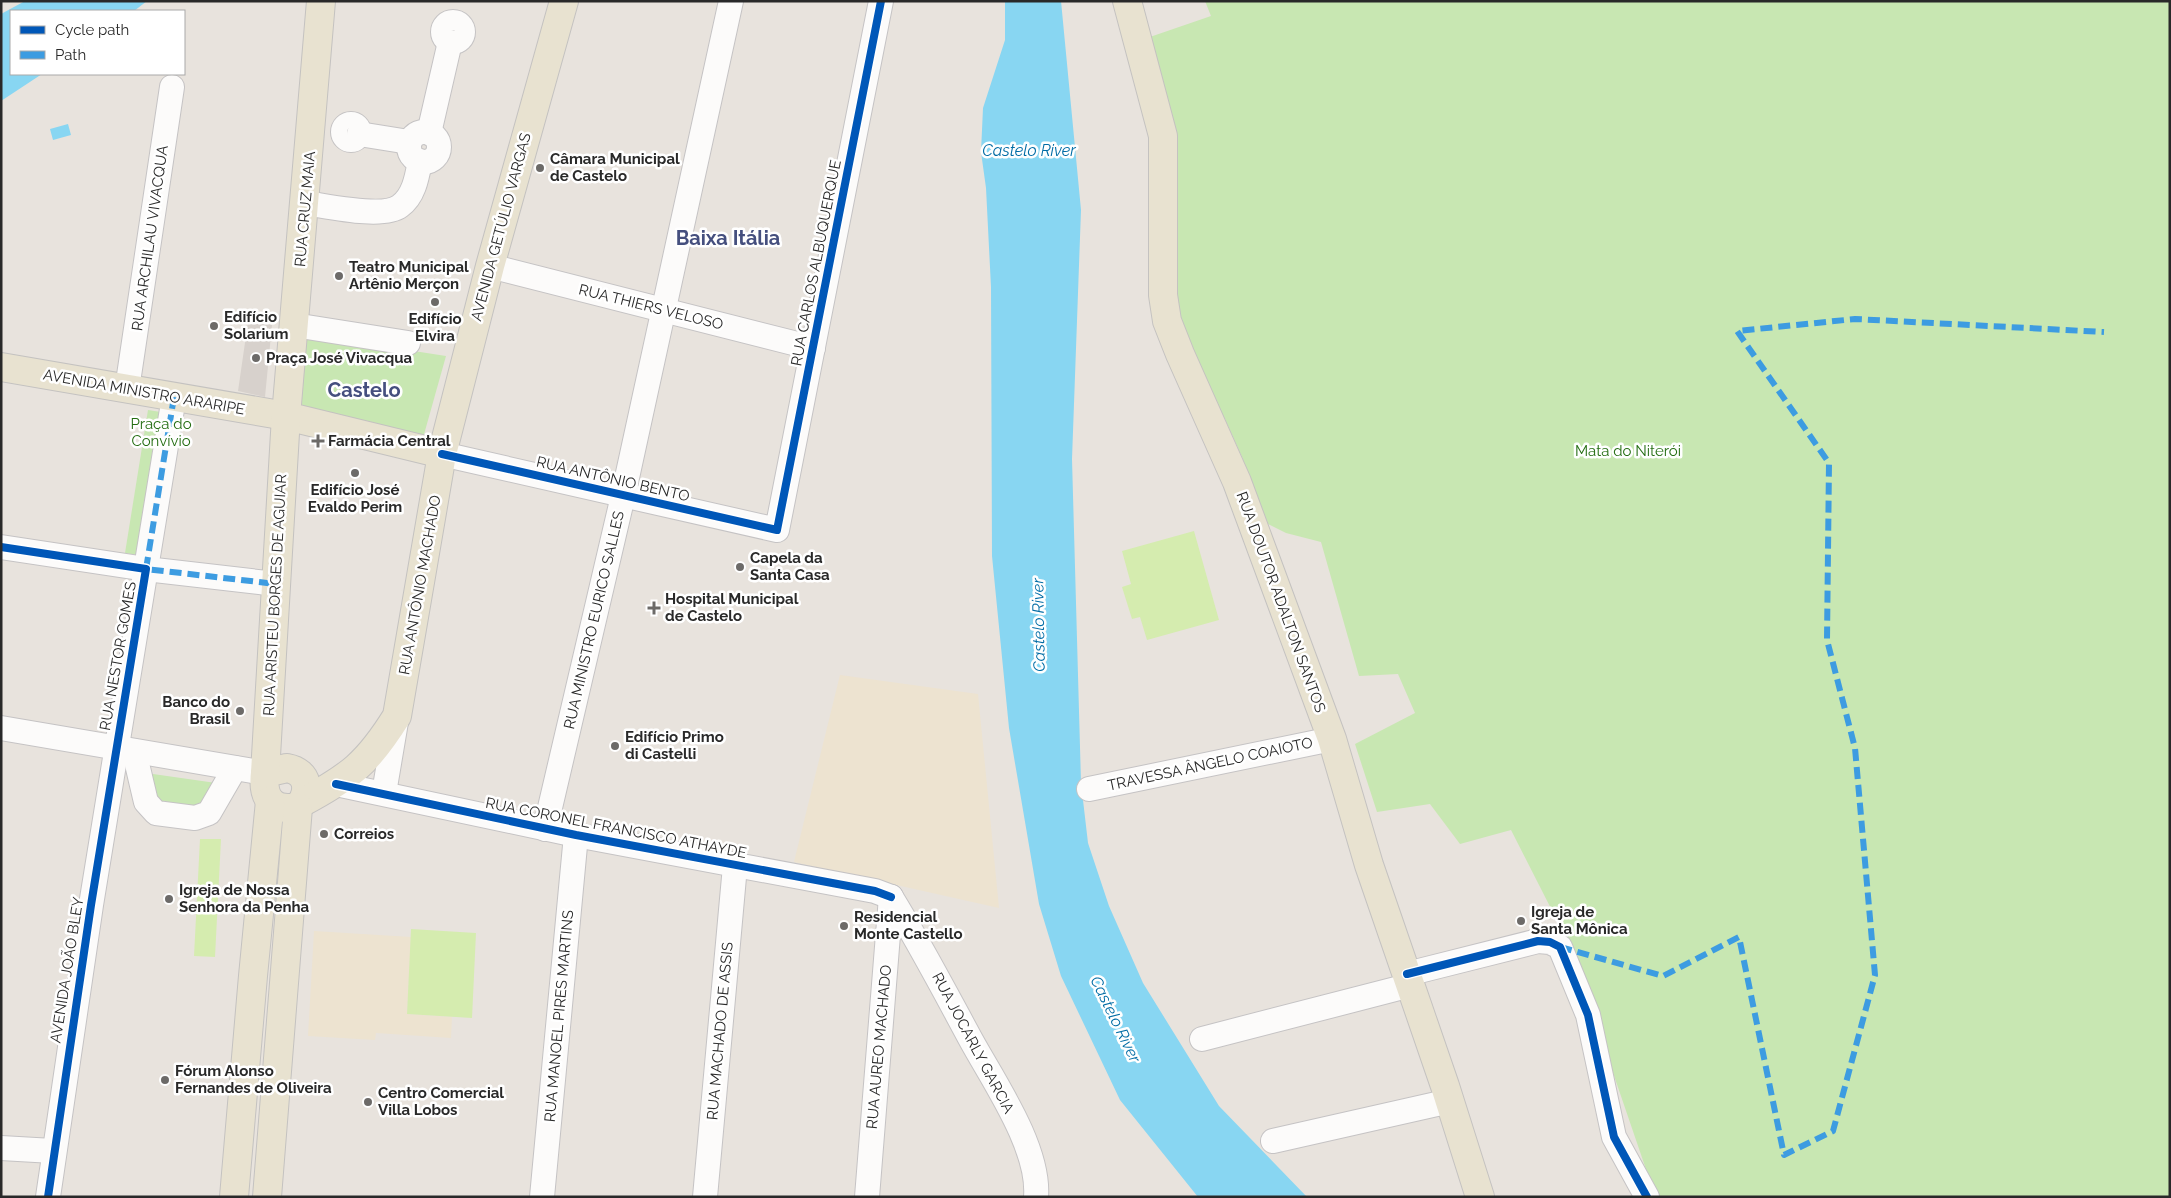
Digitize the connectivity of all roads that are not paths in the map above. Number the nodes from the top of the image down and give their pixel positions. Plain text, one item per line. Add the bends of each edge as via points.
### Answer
1 (321, 1) edge
2 (564, 1) edge
3 (731, 1) edge
4 (881, 1) edge
5 (1127, 1) edge
6 (450, 42) dead end
7 (172, 87) dead end
8 (359, 134) dead end
9 (419, 145) junction
10 (305, 203) junction
11 (490, 266) junction
12 (664, 311) junction
13 (294, 325) junction
14 (408, 344) dead end
15 (813, 348) junction
16 (1, 367) edge
17 (127, 389) junction
18 (174, 397) junction
19 (286, 416) junction
20 (442, 454) junction
21 (623, 496) junction
22 (777, 530) joint
23 (1, 547) edge
24 (146, 569) junction
25 (276, 584) junction
26 (397, 716) junction
27 (1, 728) edge
28 (1332, 739) junction
29 (125, 750) junction
30 (235, 768) junction
31 (265, 773) junction
32 (336, 784) junction
33 (1088, 789) dead end
34 (384, 794) junction
35 (270, 801) junction
36 (299, 805) junction
37 (545, 829) junction
38 (576, 835) junction
39 (735, 866) junction
40 (891, 897) junction
41 (253, 976) junction
42 (285, 978) junction
43 (1409, 979) junction
44 (1202, 1039) dead end
45 (1450, 1101) junction
46 (1273, 1141) dead end
47 (1, 1148) edge
48 (54, 1151) junction
49 (48, 1197) edge
50 (234, 1197) edge
51 (267, 1197) edge
52 (542, 1197) edge
53 (705, 1197) edge
54 (867, 1197) edge
55 (1036, 1197) edge
56 (1480, 1197) edge
57 (1647, 1197) edge

1 - 10 main road, RUA CRUZ MAIA
2 - 11 main road, AVENIDA GETÚLIO VARGAS
3 - 12 street, RUA MINISTRO EURICO SALLES
4 - 15 street, RUA CARLOS ALBUQUERQUE
5 - 28 main road, RUA DOUTOR ADALTON SANTOS via 1163,136 1163,296 1168,321 1237,482
6 - 9 street
7 - 17 street, RUA ARCHILAU VIVACQUA
8 - 9 street
9 - 10 street via 411,193 400,206 389,211 363,211
10 - 13 main road, RUA CRUZ MAIA
11 - 12 street, RUA THIERS VELOSO
11 - 20 main road, AVENIDA GETÚLIO VARGAS
12 - 15 street, RUA THIERS VELOSO
12 - 21 street, RUA MINISTRO EURICO SALLES
13 - 14 street
13 - 19 main road, RUA CRUZ MAIA
15 - 22 street, RUA CARLOS ALBUQUERQUE
16 - 17 main road, AVENIDA MINISTRO ARARIPE
17 - 18 main road, AVENIDA MINISTRO ARARIPE
18 - 19 main road, AVENIDA MINISTRO ARARIPE
18 - 24 street
19 - 20 main road, AVENIDA MINISTRO ARARIPE
19 - 25 main road, RUA ARISTEU BORGES DE AGUIAR
20 - 21 street, RUA ANTÔNIO BENTO
20 - 26 main road, RUA ANTÔNIO MACHADO
21 - 22 street, RUA ANTÔNIO BENTO
21 - 37 street, RUA MINISTRO EURICO SALLES
23 - 24 street
24 - 25 street
24 - 29 street, RUA NESTOR GOMES
25 - 31 main road, RUA ARISTEU BORGES DE AGUIAR
26 - 32 main road, RUA ANTÔNIO MACHADO via 374,751
26 - 34 street, RUA ANTÔNIO MACHADO
27 - 29 street
28 - 33 street, TRAVESSA ÂNGELO COAIOTO
28 - 43 main road, RUA DOUTOR ADALTON SANTOS via 1369,865
29 - 30 street
29 - 30 street via 146,802 156,813 195,818 209,813
29 - 48 street, AVENIDA JOÃO BLEY
30 - 31 street
31 - 35 main road via 264,790
31 - 36 main road via 287,768 299,773 306,784 305,797
32 - 34 street, RUA CORONEL FRANCISCO ATHAYDE
32 - 36 main road, RUA ANTÔNIO MACHADO
34 - 37 street, RUA CORONEL FRANCISCO ATHAYDE
35 - 36 main road via 281,808
35 - 41 main road
36 - 42 main road
37 - 38 street, RUA CORONEL FRANCISCO ATHAYDE
38 - 39 street, RUA CORONEL FRANCISCO ATHAYDE
38 - 52 street, RUA MANOEL PIRES MARTINS
39 - 40 street, RUA CORONEL FRANCISCO ATHAYDE
39 - 53 street, RUA MACHADO DE ASSIS
40 - 54 street, RUA AUREO MACHADO
40 - 55 street, RUA JOCARLY GARCIA via 923,949 1019,1128 1035,1171
41 - 42 main road
41 - 50 main road
42 - 51 main road
43 - 44 street
43 - 45 main road, RUA DOUTOR ADALTON SANTOS
43 - 57 street via 1538,941 1560,947 1588,1015 1614,1137
45 - 46 street
45 - 56 main road, RUA DOUTOR ADALTON SANTOS
47 - 48 street
48 - 49 street, AVENIDA JOÃO BLEY

